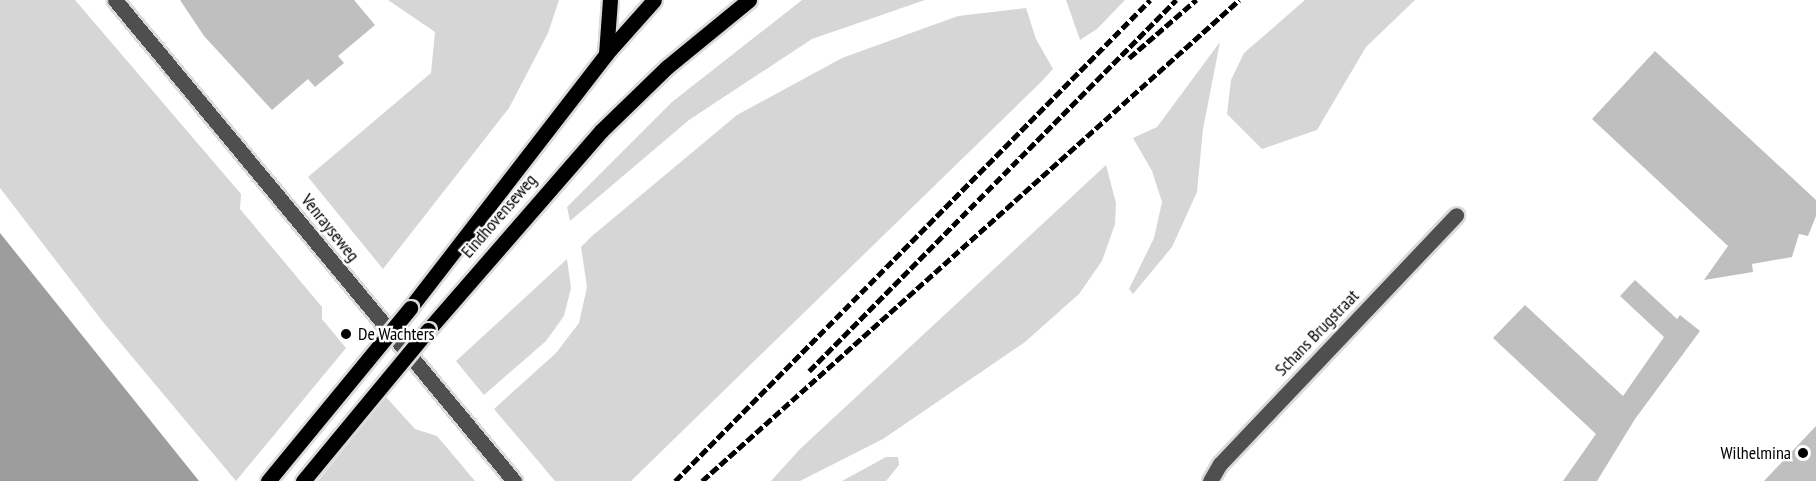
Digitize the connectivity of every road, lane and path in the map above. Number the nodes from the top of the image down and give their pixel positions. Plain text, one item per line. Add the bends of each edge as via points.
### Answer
1 (115, 0) edge
2 (610, 0) edge
3 (654, 0) edge
4 (744, 1) edge
5 (606, 54) junction
6 (1456, 216) dead end
7 (268, 481) edge
8 (303, 481) edge
9 (514, 481) edge
10 (1210, 481) edge

1 - 9 street, Venrayseweg
2 - 5 main road
3 - 5 main road, Eindhovenseweg
4 - 8 main road, Eindhovenseweg, bridge via 601,131
5 - 7 main road, Eindhovenseweg, bridge via 410,308
6 - 10 street, Schans Brugstraat via 1220,464

